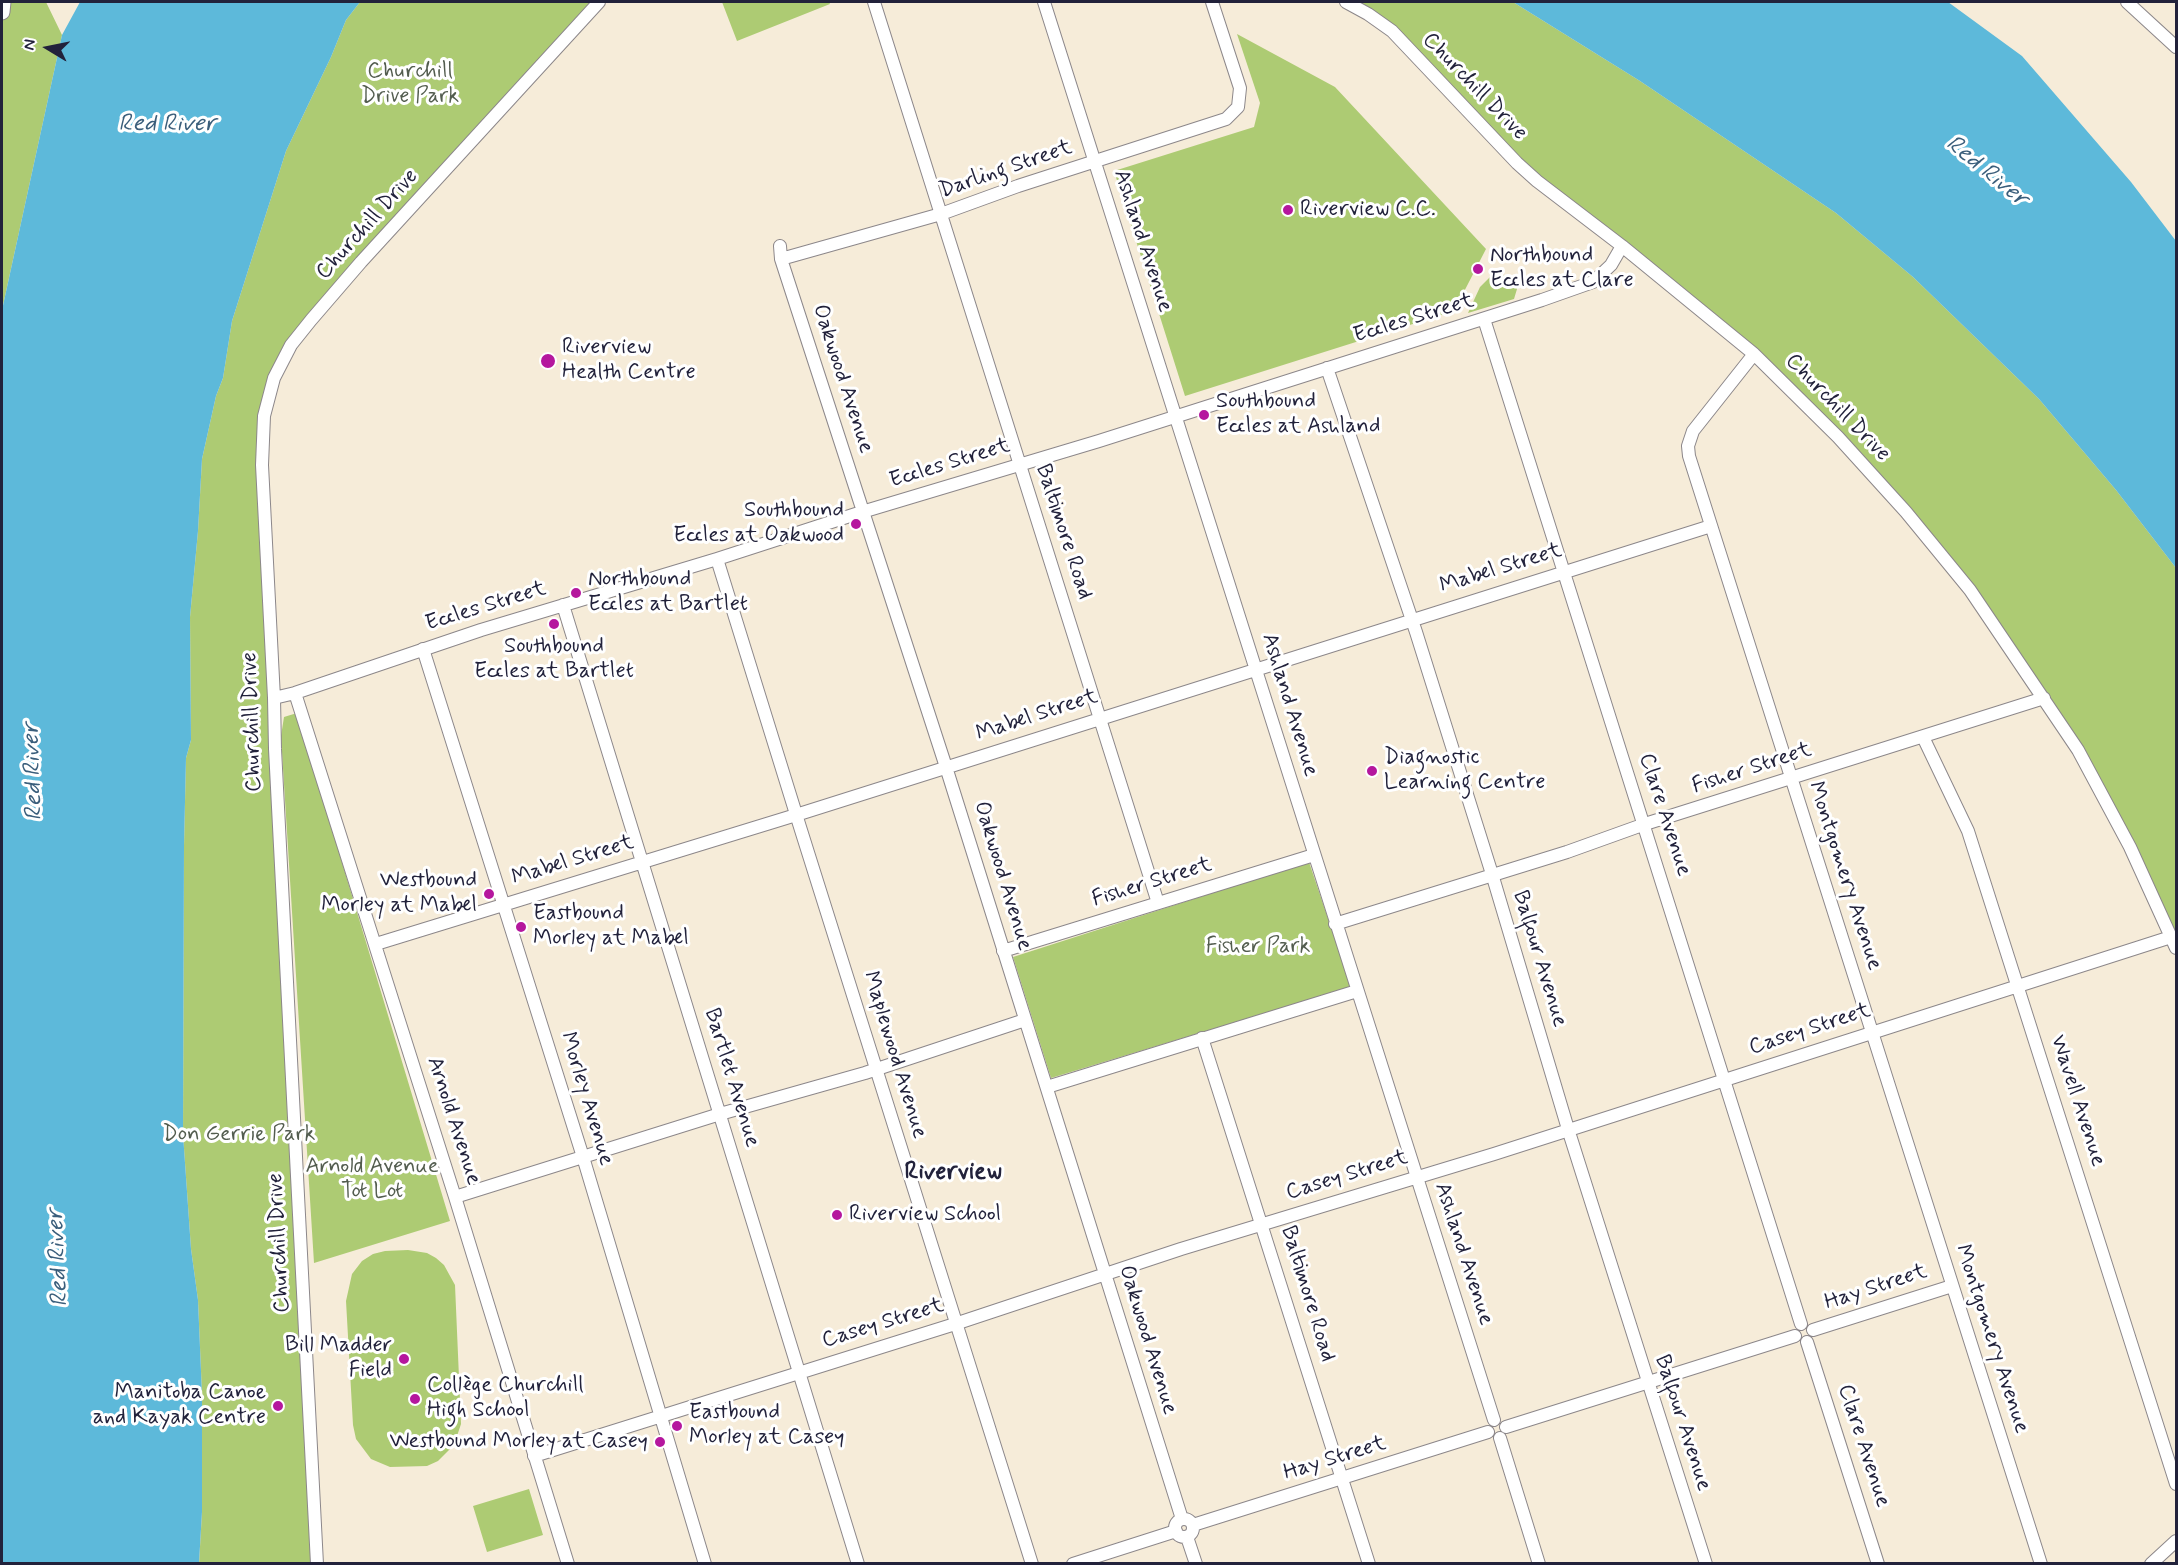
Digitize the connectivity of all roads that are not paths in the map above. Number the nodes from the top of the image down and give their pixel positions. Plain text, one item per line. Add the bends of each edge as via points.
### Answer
1 (3, 2) edge
2 (599, 2) edge
3 (874, 2) edge
4 (1044, 2) edge
5 (1212, 2) edge
6 (1346, 2) edge
7 (2127, 2) edge
8 (2, 12) edge
9 (2176, 47) edge
10 (1095, 162) junction
11 (941, 214) junction
12 (780, 246) dead end
13 (1622, 246) junction
14 (781, 259) junction
15 (1484, 319) junction
16 (1754, 354) junction
17 (1327, 368) junction
18 (1175, 416) junction
19 (1019, 465) junction
20 (862, 512) junction
21 (1711, 526) junction
22 (717, 559) junction
23 (1563, 572) junction
24 (563, 605) junction
25 (1412, 619) junction
26 (423, 649) junction
27 (1256, 669) junction
28 (296, 693) junction
29 (274, 698) junction
30 (2044, 698) junction
31 (1100, 718) junction
32 (1923, 737) junction
33 (946, 767) junction
34 (1791, 778) junction
35 (796, 815) junction
36 (1645, 824) junction
37 (1314, 855) junction
38 (642, 861) junction
39 (1492, 874) junction
40 (1158, 903) junction
41 (504, 904) junction
42 (1335, 924) junction
43 (2174, 943) edge
44 (376, 944) junction
45 (1003, 951) junction
46 (2019, 986) junction
47 (1357, 991) junction
48 (1025, 1020) junction
49 (1872, 1032) junction
50 (1203, 1038) junction
51 (876, 1069) junction
52 (1725, 1079) junction
53 (1047, 1087) junction
54 (720, 1114) junction
55 (1568, 1129) junction
56 (583, 1157) junction
57 (1416, 1177) junction
58 (455, 1197) junction
59 (1263, 1224) junction
60 (1105, 1275) junction
61 (1952, 1286) junction
62 (955, 1324) junction
63 (1803, 1330) junction
64 (800, 1372) junction
65 (1647, 1383) junction
66 (659, 1416) junction
67 (1498, 1432) junction
68 (534, 1456) junction
69 (1342, 1477) junction
70 (2176, 1484) edge
71 (1182, 1519) junction
72 (1176, 1531) junction
73 (1190, 1531) junction
74 (2176, 1541) edge
75 (317, 1563) edge
76 (568, 1563) edge
77 (705, 1563) edge
78 (858, 1563) edge
79 (1032, 1563) edge
80 (1073, 1563) edge
81 (1196, 1563) edge
82 (1369, 1563) edge
83 (1539, 1563) edge
84 (1706, 1563) edge
85 (1878, 1563) edge
86 (2041, 1563) edge
87 (2151, 1563) edge

1 - 8 street
2 - 29 street, Churchill Drive via 361,262 291,345 274,378 264,416 262,465
3 - 11 street, Baltimore Road
4 - 10 street, Ashland Avenue
5 - 10 street, Darling Street via 1240,88 1238,107 1226,119
6 - 13 street, Churchill Drive via 1392,31 1517,163
7 - 9 street
10 - 11 street, Darling Street
10 - 18 street, Ashland Avenue
11 - 14 street, Darling Street
11 - 19 street, Baltimore Road
12 - 14 street, Oakwood Avenue
13 - 15 street, Eccles Street via 1611,265 1593,282
13 - 16 street, Churchill Drive
14 - 20 street, Oakwood Avenue
15 - 17 street, Eccles Street
15 - 23 street, Clare Avenue
16 - 21 street, Montgomery Avenue via 1690,437 1689,456
16 - 30 street, Churchill Drive via 1906,512 1970,590
17 - 18 street, Eccles Street
17 - 25 street, Balfour Avenue
18 - 19 street, Eccles Street
18 - 27 street, Ashland Avenue
19 - 20 street, Eccles Street
19 - 31 street, Baltimore Road
20 - 22 street, Eccles Street
20 - 33 street, Oakwood Avenue
21 - 23 street, Mabel Street
21 - 34 street, Montgomery Avenue
22 - 24 street, Eccles Street
22 - 35 street, Maplewood Avenue
23 - 25 street, Mabel Street
23 - 36 street, Clare Avenue
24 - 26 street, Eccles Street
24 - 38 street, Bartlet Avenue
25 - 27 street, Mabel Street
25 - 39 street, Balfour Avenue
26 - 28 street, Eccles Street
26 - 41 street, Morley Avenue
27 - 31 street, Mabel Street
27 - 37 street, Ashland Avenue
28 - 29 street, Eccles Street
28 - 44 street, Arnold Avenue
29 - 75 street, Churchill Drive
30 - 32 street, Fisher Street
30 - 43 street, Churchill Drive via 2104,797
31 - 33 street, Mabel Street
31 - 40 street, Baltimore Road
32 - 34 street, Fisher Street
32 - 46 street, Wavell Avenue via 1968,831
33 - 35 street, Mabel Street
33 - 45 street, Oakwood Avenue
34 - 36 street, Fisher Street
34 - 49 street, Montgomery Avenue
35 - 38 street, Mabel Street
35 - 51 street, Maplewood Avenue
36 - 39 street, Fisher Street
36 - 52 street, Clare Avenue
37 - 40 street, Fisher Street
37 - 42 street, Ashland Avenue
38 - 41 street, Mabel Street
38 - 54 street, Bartlet Avenue
39 - 42 street, Fisher Street
39 - 55 street, Balfour Avenue
40 - 45 street, Fisher Street
41 - 44 street, Mabel Street
41 - 56 street, Morley Avenue
42 - 47 street, Ashland Avenue
43 - 46 street, Casey Street
44 - 58 street, Arnold Avenue
45 - 48 street, Oakwood Avenue
46 - 49 street, Casey Street
46 - 70 street, Wavell Avenue
47 - 50 street
47 - 57 street, Ashland Avenue
48 - 51 street
48 - 53 street, Oakwood Avenue
49 - 52 street, Casey Street
49 - 61 street, Montgomery Avenue
50 - 53 street
50 - 59 street, Baltimore Road
51 - 54 street
51 - 62 street, Maplewood Avenue
52 - 55 street, Casey Street
52 - 63 street, Clare Avenue
53 - 60 street, Oakwood Avenue
54 - 56 street
54 - 64 street, Bartlet Avenue
55 - 57 street, Casey Street
55 - 65 street, Balfour Avenue
56 - 58 street
56 - 66 street, Morley Avenue
57 - 59 street, Casey Street
57 - 67 street, Ashland Avenue via 1494,1420 1499,1420
58 - 68 street, Arnold Avenue
59 - 60 street, Casey Street
59 - 69 street, Baltimore Road
60 - 62 street, Casey Street
60 - 71 street, Oakwood Avenue
61 - 63 street, Hay Street
61 - 86 street, Montgomery Avenue
62 - 64 street, Casey Street
62 - 79 street, Maplewood Avenue
63 - 65 street, Hay Street
63 - 85 street, Clare Avenue via 1802,1342 1807,1342
64 - 66 street, Casey Street
64 - 78 street, Bartlet Avenue
65 - 67 street, Hay Street
65 - 84 street, Balfour Avenue
66 - 68 street, Casey Street
66 - 77 street, Morley Avenue
67 - 69 street, Hay Street
67 - 83 street
68 - 76 street, Arnold Avenue
69 - 73 street, Hay Street
69 - 82 street, Baltimore Road
71 - 72 street via 1175,1526
71 - 73 street via 1186,1519
72 - 73 street via 1183,1537
72 - 80 street
73 - 81 street
74 - 87 street

